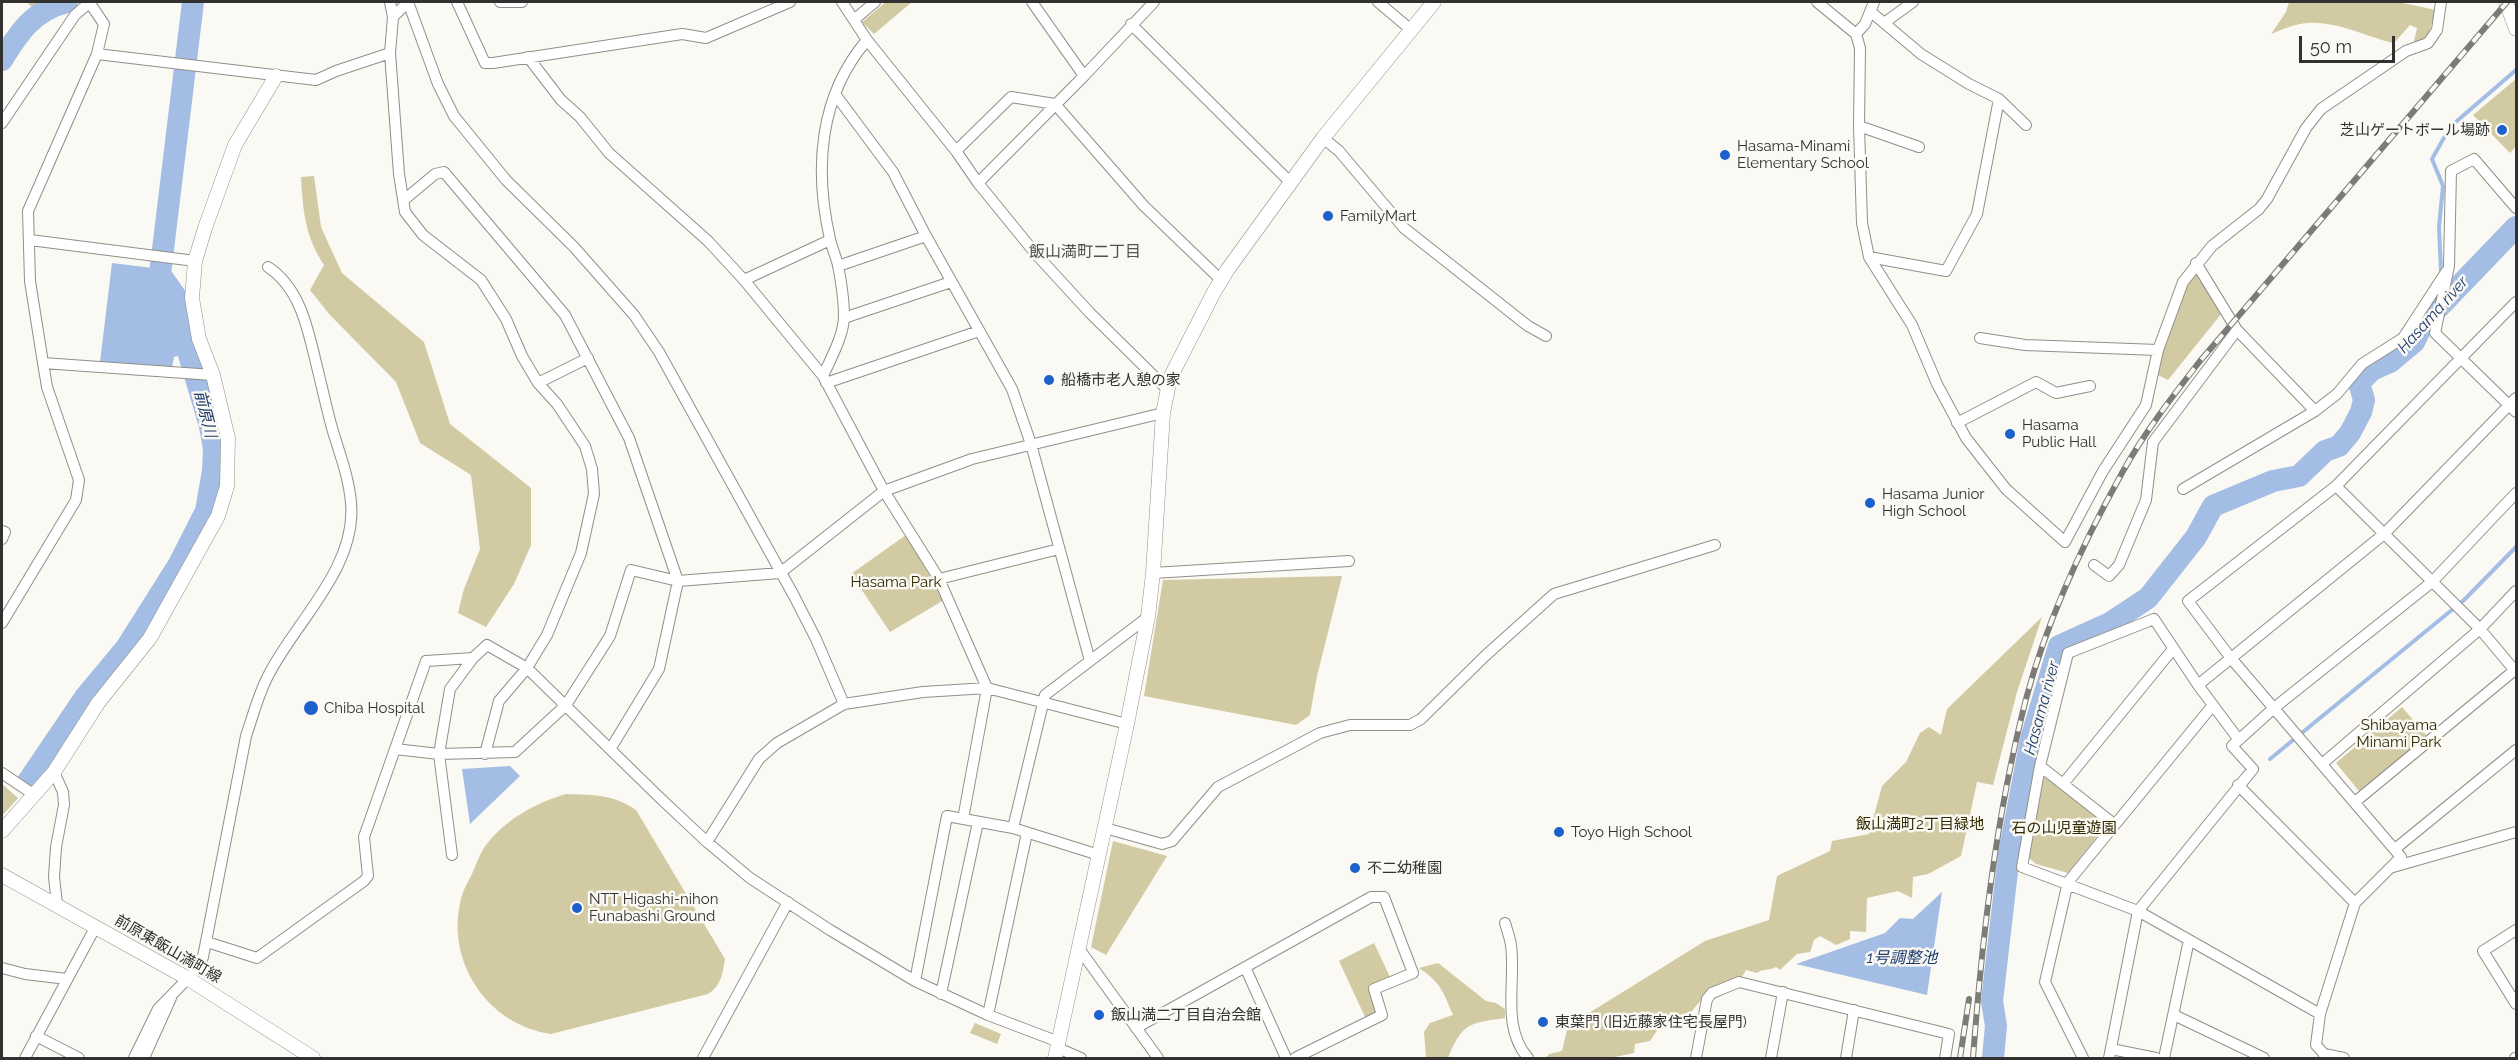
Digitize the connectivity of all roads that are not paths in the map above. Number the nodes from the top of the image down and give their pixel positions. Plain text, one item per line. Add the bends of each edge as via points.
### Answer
1 (89, 2) edge
2 (390, 2) edge
3 (457, 2) edge
4 (500, 2) edge
5 (522, 2) edge
6 (790, 2) edge
7 (842, 2) edge
8 (875, 2) edge
9 (1032, 2) edge
10 (1154, 2) edge
11 (1378, 2) edge
12 (1434, 2) edge
13 (1817, 2) edge
14 (1912, 2) edge
15 (2441, 2) edge
16 (2506, 2) edge
17 (1872, 7) edge
18 (393, 17) junction
19 (855, 19) junction
20 (1884, 22) junction
21 (1131, 24) junction
22 (1410, 29) junction
23 (2517, 29) edge
24 (1856, 34) junction
25 (867, 40) junction
26 (390, 53) junction
27 (97, 54) junction
28 (528, 57) junction
29 (276, 76) junction
30 (1084, 76) junction
31 (835, 94) junction
32 (1999, 99) junction
33 (1055, 104) junction
34 (2, 123) edge
35 (2026, 125) dead end
36 (1859, 126) junction
37 (1323, 138) junction
38 (1919, 147) dead end
39 (956, 151) junction
40 (978, 183) junction
41 (1291, 183) junction
42 (404, 200) junction
43 (2517, 208) edge
44 (926, 236) junction
45 (30, 240) junction
46 (830, 240) junction
47 (1869, 257) junction
48 (195, 261) junction
49 (2196, 263) junction
50 (838, 266) junction
51 (2449, 266) junction
52 (267, 267) dead end
53 (744, 280) junction
54 (1221, 280) junction
55 (951, 282) junction
56 (2517, 302) edge
57 (844, 318) junction
58 (2237, 330) junction
59 (979, 331) junction
60 (1546, 336) dead end
61 (1980, 338) dead end
62 (2158, 350) junction
63 (588, 358) junction
64 (2462, 359) junction
65 (43, 363) junction
66 (213, 375) junction
67 (825, 379) junction
68 (538, 383) junction
69 (2090, 386) dead end
70 (1168, 390) junction
71 (2514, 405) edge
72 (2315, 411) junction
73 (1163, 413) junction
74 (1957, 423) junction
75 (1031, 444) junction
76 (2336, 486) junction
77 (2183, 489) dead end
78 (884, 491) junction
79 (2517, 493) edge
80 (2, 531) edge
81 (2384, 534) junction
82 (2, 539) edge
83 (1715, 545) dead end
84 (1059, 549) junction
85 (1349, 561) dead end
86 (2094, 565) dead end
87 (780, 573) junction
88 (1153, 573) junction
89 (939, 579) junction
90 (678, 581) junction
91 (2432, 582) junction
92 (2517, 591) edge
93 (1148, 617) junction
94 (2, 623) edge
95 (2480, 629) junction
96 (2173, 649) junction
97 (2230, 657) junction
98 (473, 658) junction
99 (1090, 662) junction
100 (527, 668) junction
101 (2516, 670) edge
102 (2198, 685) junction
103 (987, 688) junction
104 (1042, 702) junction
105 (844, 704) junction
106 (566, 705) junction
107 (2213, 705) junction
108 (2274, 708) junction
109 (1127, 724) junction
110 (2239, 740) junction
111 (611, 748) junction
112 (396, 749) junction
113 (2515, 753) edge
114 (440, 754) junction
115 (485, 754) junction
116 (2322, 764) junction
117 (2040, 766) junction
118 (54, 772) junction
119 (2, 773) edge
120 (2063, 783) junction
121 (2238, 785) junction
122 (33, 794) junction
123 (2355, 802) junction
124 (963, 819) junction
125 (978, 822) junction
126 (2115, 824) junction
127 (1013, 828) junction
128 (1105, 828) junction
129 (2, 831) edge
130 (2517, 832) edge
131 (1027, 833) junction
132 (707, 842) junction
133 (2395, 849) junction
134 (452, 855) dead end
135 (1099, 855) junction
136 (2390, 868) junction
137 (2, 875) edge
138 (2068, 882) junction
139 (788, 902) junction
140 (2355, 903) junction
141 (57, 904) junction
142 (2138, 911) junction
143 (1505, 923) dead end
144 (96, 926) junction
145 (2517, 930) edge
146 (2189, 940) junction
147 (207, 942) junction
148 (1080, 950) junction
149 (1245, 967) junction
150 (2, 968) edge
151 (187, 978) junction
152 (67, 979) junction
153 (915, 981) junction
154 (1783, 992) junction
155 (172, 994) junction
156 (941, 994) junction
157 (2517, 1004) edge
158 (1854, 1010) junction
159 (2320, 1014) junction
160 (988, 1015) junction
161 (2174, 1015) junction
162 (1136, 1028) junction
163 (36, 1036) junction
164 (1058, 1050) edge
165 (2110, 1054) edge
166 (2324, 1056) edge
167 (25, 1059) edge
168 (79, 1059) edge
169 (134, 1059) edge
170 (144, 1059) edge
171 (313, 1059) edge
172 (703, 1059) edge
173 (1081, 1059) edge
174 (1158, 1059) edge
175 (1286, 1059) edge
176 (1295, 1059) edge
177 (1528, 1059) edge
178 (1696, 1059) edge
179 (1771, 1059) edge
180 (1846, 1059) edge
181 (1945, 1059) edge
182 (2083, 1059) edge
183 (2156, 1059) edge
184 (2164, 1059) edge
185 (2264, 1059) edge
186 (2344, 1059) edge

1 - 27 street via 104,24
1 - 34 street via 75,15
2 - 18 street
3 - 28 street via 485,63
4 - 5 street
6 - 28 street via 706,38 682,34
7 - 19 street
8 - 19 street
9 - 30 street
10 - 21 street
11 - 22 street
12 - 22 street
13 - 24 street
14 - 20 street
15 - 49 street via 2432,38 2320,109 2259,209
16 - 23 street
17 - 20 street
17 - 24 street
18 - 26 street
18 - 87 street via 408,2 454,116 506,180 574,246 634,315 681,390
19 - 25 street
20 - 32 street via 1921,54
21 - 30 street
21 - 41 street
22 - 37 street
24 - 36 street via 1860,48
25 - 31 street via 850,60
25 - 39 street
26 - 29 street via 316,80
26 - 42 street
27 - 29 street
27 - 45 street via 28,211
28 - 53 street via 609,153 708,241
29 - 48 street via 235,145
30 - 33 street
31 - 44 street via 893,172
31 - 46 street via 825,122 822,157
32 - 35 street
32 - 47 street via 1977,214 1946,271
33 - 39 street via 1011,97
33 - 40 street
33 - 54 street via 1144,206
36 - 38 street
36 - 47 street via 1862,223
37 - 41 street
37 - 60 street via 1339,151 1404,228 1527,326
39 - 40 street
40 - 70 street via 1090,313
41 - 54 street
42 - 63 street via 435,174 444,172 565,315
42 - 68 street via 405,212 423,235 481,280
43 - 51 street via 2474,159 2451,171
44 - 50 street
44 - 55 street
45 - 48 street
45 - 65 street via 30,281
46 - 50 street
46 - 53 street
47 - 74 street via 1912,325
48 - 66 street via 192,298 199,339
49 - 58 street
49 - 62 street via 2183,282
50 - 57 street
51 - 64 street via 2435,333
51 - 72 street via 2403,338 2362,364 2337,394
52 - 147 street via 288,284 301,310 347,479 351,515 340,561 268,676 255,709 238,773
53 - 67 street
54 - 70 street via 1175,367
55 - 57 street
55 - 59 street
56 - 64 street
57 - 67 street
58 - 72 street
58 - 86 street via 2152,442 2146,500 2119,565 2109,576
59 - 67 street
59 - 75 street via 1012,389
61 - 62 street via 2025,345
62 - 74 street via 2146,405 2103,471 2065,542 2006,489
63 - 68 street
63 - 90 street via 629,438
64 - 71 street
64 - 76 street
65 - 66 street
65 - 94 street via 47,387 78,480 76,501
66 - 118 street via 228,438 227,486 218,516 150,638 98,703
67 - 78 street
68 - 100 street via 585,446 594,494 581,553 568,587
69 - 74 street via 2056,393 2036,382
70 - 73 street
71 - 81 street
72 - 77 street
73 - 75 street
73 - 88 street
75 - 78 street via 972,459
75 - 84 street
76 - 81 street
76 - 97 street via 2188,601
78 - 87 street
78 - 89 street
79 - 91 street
80 - 82 street
81 - 91 street
81 - 97 street
83 - 128 street via 1554,594 1421,719 1410,724 1350,725 1320,733 1218,787 1172,841 1162,844
84 - 89 street
84 - 99 street
85 - 88 street
87 - 90 street
87 - 105 street via 816,639
88 - 93 street
89 - 103 street
90 - 106 street via 631,570 610,636
90 - 111 street via 659,669
91 - 95 street
91 - 108 street
92 - 95 street
93 - 99 street
93 - 109 street
95 - 101 street
95 - 116 street
96 - 102 street
96 - 117 street via 2154,619 2068,652
96 - 120 street
97 - 102 street
97 - 108 street
98 - 100 street via 487,645
98 - 112 street via 426,661
98 - 114 street via 450,689
99 - 104 street via 1045,695
100 - 106 street
100 - 115 street via 499,701
101 - 123 street
102 - 107 street
103 - 104 street
103 - 105 street via 923,692
103 - 124 street
104 - 109 street
104 - 127 street
105 - 132 street via 777,743 759,759
106 - 111 street
106 - 115 street via 515,752
107 - 110 street
107 - 126 street
108 - 110 street
108 - 116 street
109 - 128 street
110 - 121 street via 2232,746 2253,769
111 - 132 street
112 - 114 street
112 - 147 street via 364,837 368,876 364,881 257,958
113 - 133 street
114 - 115 street
114 - 134 street
116 - 123 street
117 - 120 street
117 - 138 street via 2022,867
118 - 122 street
118 - 141 street via 64,805 54,867
119 - 122 street
120 - 126 street
121 - 140 street
121 - 142 street
122 - 129 street
123 - 133 street
124 - 125 street
124 - 153 street via 947,816
125 - 127 street
125 - 156 street
126 - 138 street
127 - 131 street
128 - 135 street
130 - 136 street
131 - 135 street
131 - 160 street
132 - 139 street via 750,878
133 - 136 street via 2401,857
135 - 148 street
136 - 140 street
137 - 141 street, 前原東飯山満町線
138 - 142 street
138 - 182 street via 2045,982
139 - 153 street
139 - 172 street
140 - 159 street
141 - 144 street, 前原東飯山満町線
142 - 146 street
142 - 165 street
143 - 177 street via 1511,945 1513,1029
144 - 151 street, 前原東飯山満町線
144 - 152 street
145 - 157 street via 2483,951
146 - 159 street
146 - 161 street
147 - 151 street via 197,969
148 - 162 street
148 - 164 street
149 - 162 street
149 - 175 street
149 - 176 street via 1371,897 1384,897 1413,973 1374,989 1382,1015
150 - 152 street
151 - 155 street
151 - 171 street, 前原東飯山満町線
152 - 163 street
153 - 156 street
154 - 158 street
154 - 178 street via 1739,982 1712,993 1707,999
154 - 179 street
155 - 169 street via 158,1009
155 - 170 street
156 - 160 street
158 - 180 street
158 - 181 street via 1949,1034
159 - 166 street via 2316,1045
160 - 164 street
161 - 184 street
161 - 185 street
162 - 174 street
163 - 167 street
163 - 168 street
164 - 173 street
165 - 183 street
166 - 186 street

